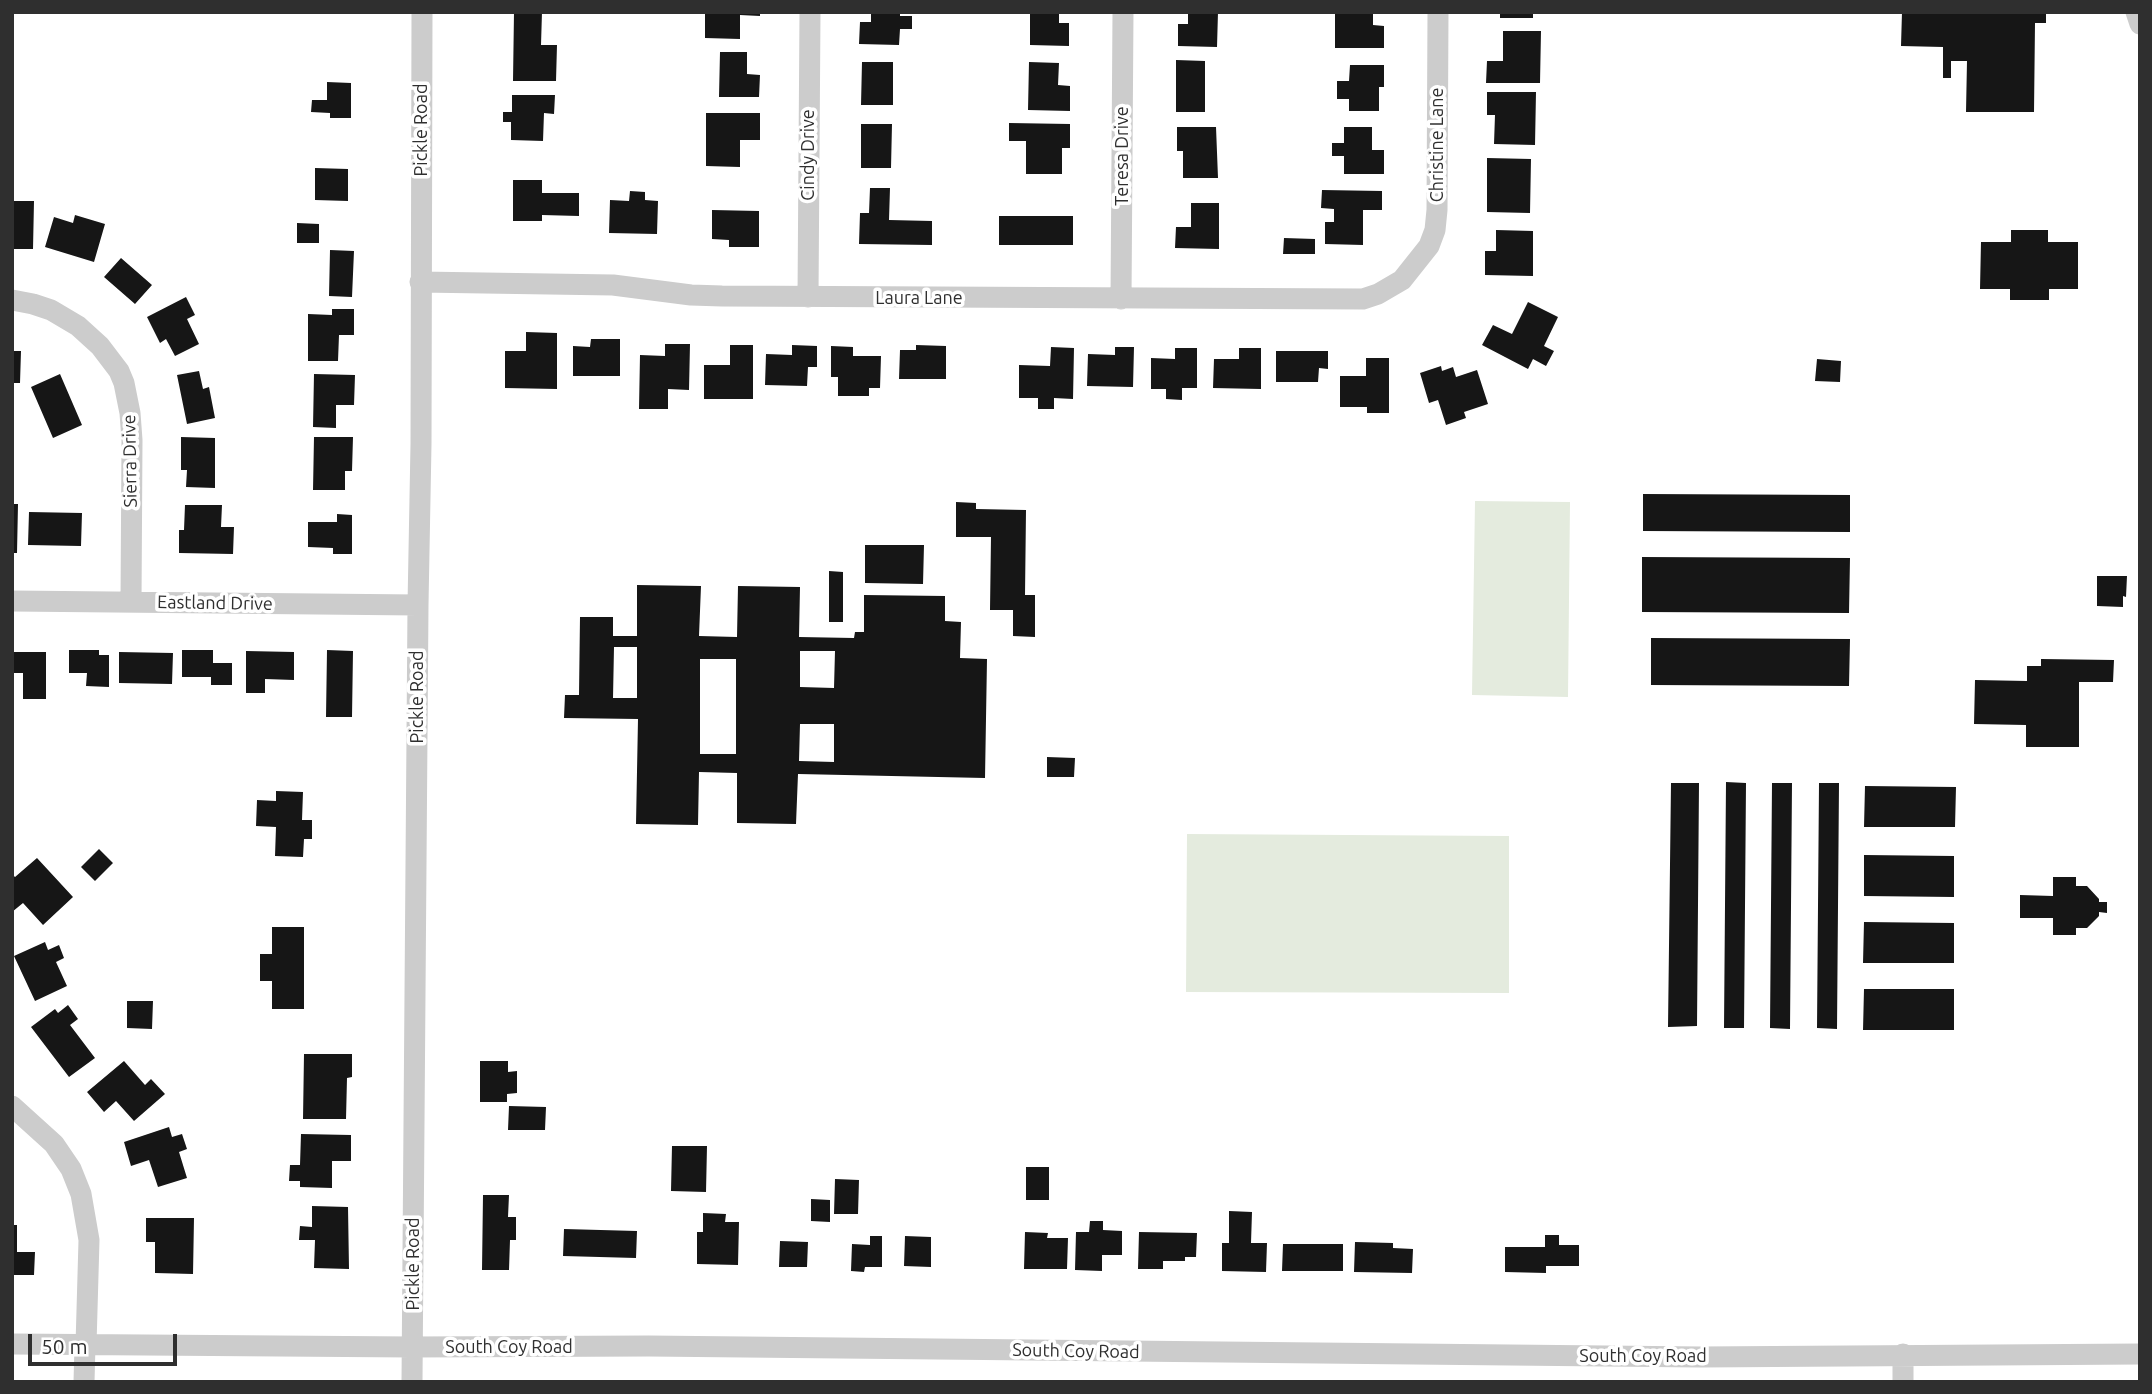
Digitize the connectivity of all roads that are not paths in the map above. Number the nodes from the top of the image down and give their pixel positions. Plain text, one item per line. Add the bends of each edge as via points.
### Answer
1 (422, 12) edge
2 (810, 12) edge
3 (1123, 12) edge
4 (1438, 12) edge
5 (2136, 12) edge
6 (2140, 24) edge
7 (1411, 271) joint
8 (420, 282) junction
9 (808, 297) junction
10 (1121, 299) junction
11 (12, 300) edge
12 (12, 601) edge
13 (131, 602) junction
14 (418, 606) junction
15 (12, 1105) edge
16 (12, 1344) edge
17 (85, 1345) junction
18 (412, 1347) junction
19 (1903, 1354) junction
20 (2140, 1354) edge
21 (84, 1382) edge
22 (412, 1382) edge
23 (1903, 1382) edge

1 - 8 street, Pickle Road
2 - 9 street, Cindy Drive
3 - 10 street, Teresa Drive
4 - 7 street, Christine Lane via 1435,230
5 - 6 street
7 - 10 street, Laura Lane via 1390,288 1363,299
8 - 9 street, Laura Lane via 613,285 691,295
8 - 14 street, Pickle Road
9 - 10 street, Laura Lane
11 - 13 street, Sierra Drive via 51,310 78,326 100,346 124,383 132,440
12 - 13 street, Eastland Drive
13 - 14 street, Eastland Drive
14 - 18 street, Pickle Road
15 - 17 street via 54,1144 81,1194 89,1240
16 - 17 street, South Coy Road
17 - 18 street, South Coy Road
17 - 21 street
18 - 19 street, South Coy Road via 1701,1357
18 - 22 street, Pickle Road
19 - 20 street, South Coy Road
19 - 23 street

